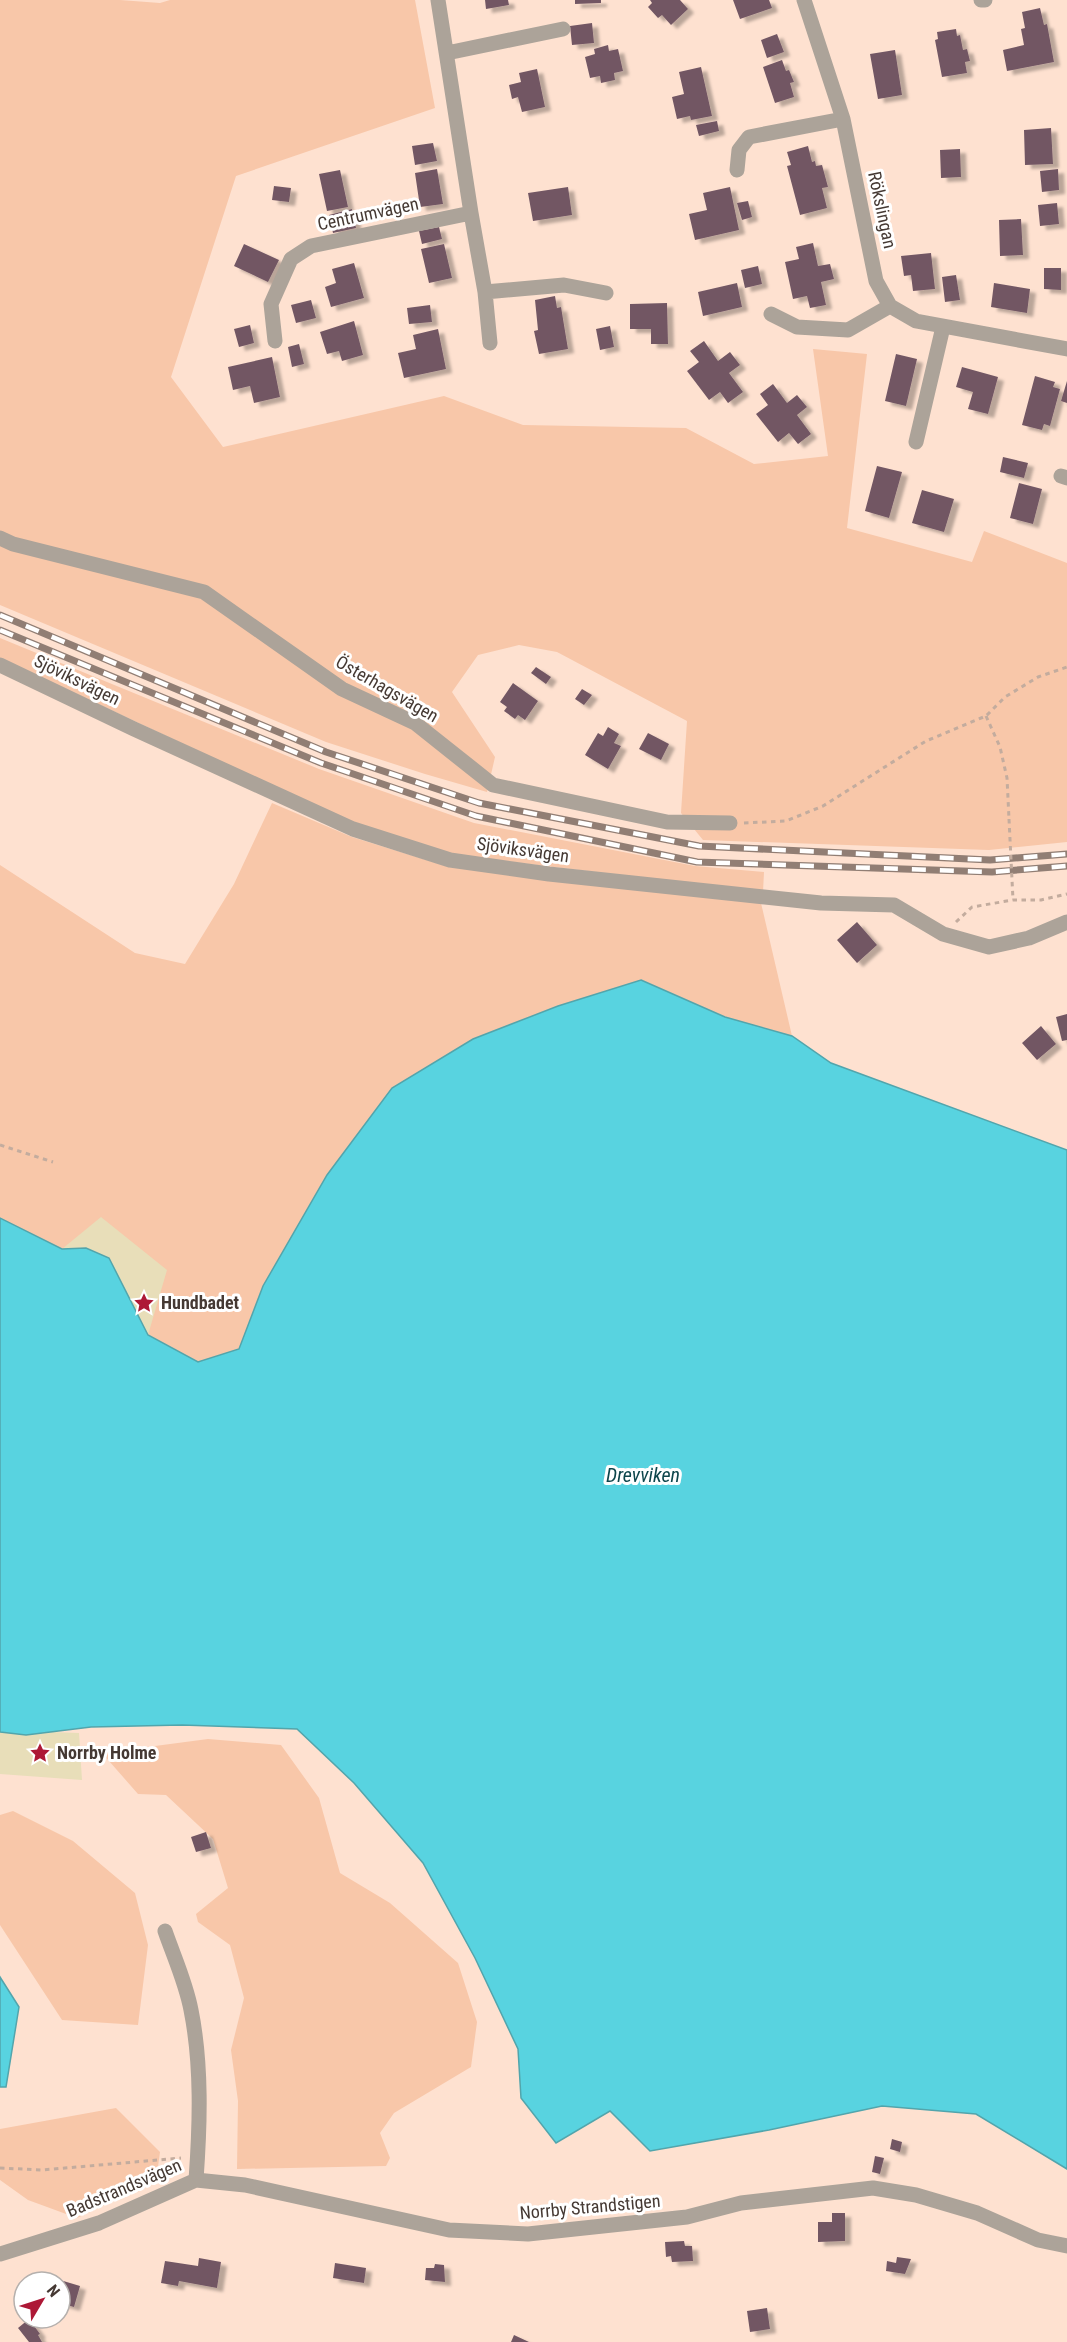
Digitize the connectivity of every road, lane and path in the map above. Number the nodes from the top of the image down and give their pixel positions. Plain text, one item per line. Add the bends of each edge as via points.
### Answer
1 (438, 0) edge
2 (804, 0) edge
3 (563, 29) dead end
4 (447, 53) junction
5 (843, 119) junction
6 (736, 170) dead end
7 (471, 213) junction
8 (485, 292) junction
9 (606, 293) dead end
10 (890, 306) junction
11 (771, 314) dead end
12 (943, 327) junction
13 (274, 341) dead end
14 (490, 343) dead end
15 (1067, 349) edge
16 (916, 442) dead end
17 (0, 538) edge
18 (0, 665) edge
19 (1067, 667) edge
20 (986, 716) junction
21 (730, 823) joint
22 (1067, 894) edge
23 (1013, 900) junction
24 (1067, 922) edge
25 (943, 934) junction
26 (0, 1145) edge
27 (53, 1162) dead end
28 (165, 1931) dead end
29 (198, 2157) junction
30 (0, 2168) edge
31 (196, 2180) junction
32 (1067, 2246) edge
33 (0, 2254) edge

1 - 4 street
2 - 5 street, Rökslingan
3 - 4 street
4 - 7 street
5 - 6 street via 749,137 739,150
5 - 10 street, Rökslingan via 876,281
7 - 8 street
7 - 13 street, Centrumvägen via 311,246 291,259 271,304
8 - 9 street via 564,285
8 - 14 street
10 - 11 street via 848,330 797,327
10 - 12 street via 916,321
12 - 15 street
12 - 16 street
17 - 21 street, Österhagsvägen via 204,592 342,689 415,723 493,785 667,822
18 - 25 street, Sjöviksvägen via 352,829 450,860 797,900 894,905
19 - 20 path via 1038,677 1005,697
20 - 21 path via 926,741 823,806 786,821
20 - 23 path, bridge via 1000,747 1006,778
22 - 23 path via 1041,900
23 - 25 path via 972,907
24 - 25 street, Sjöviksvägen via 1029,938 989,947
26 - 27 path
28 - 29 street, Badstrandsvägen via 191,2008 196,2040
29 - 30 path via 42,2170
29 - 31 street, Badstrandsvägen
31 - 32 street, Norrby Strandstigen via 245,2185 448,2230 528,2234 687,2217 741,2203 873,2188 916,2195 977,2213 1038,2240
31 - 33 street, Badstrandsvägen via 99,2223

